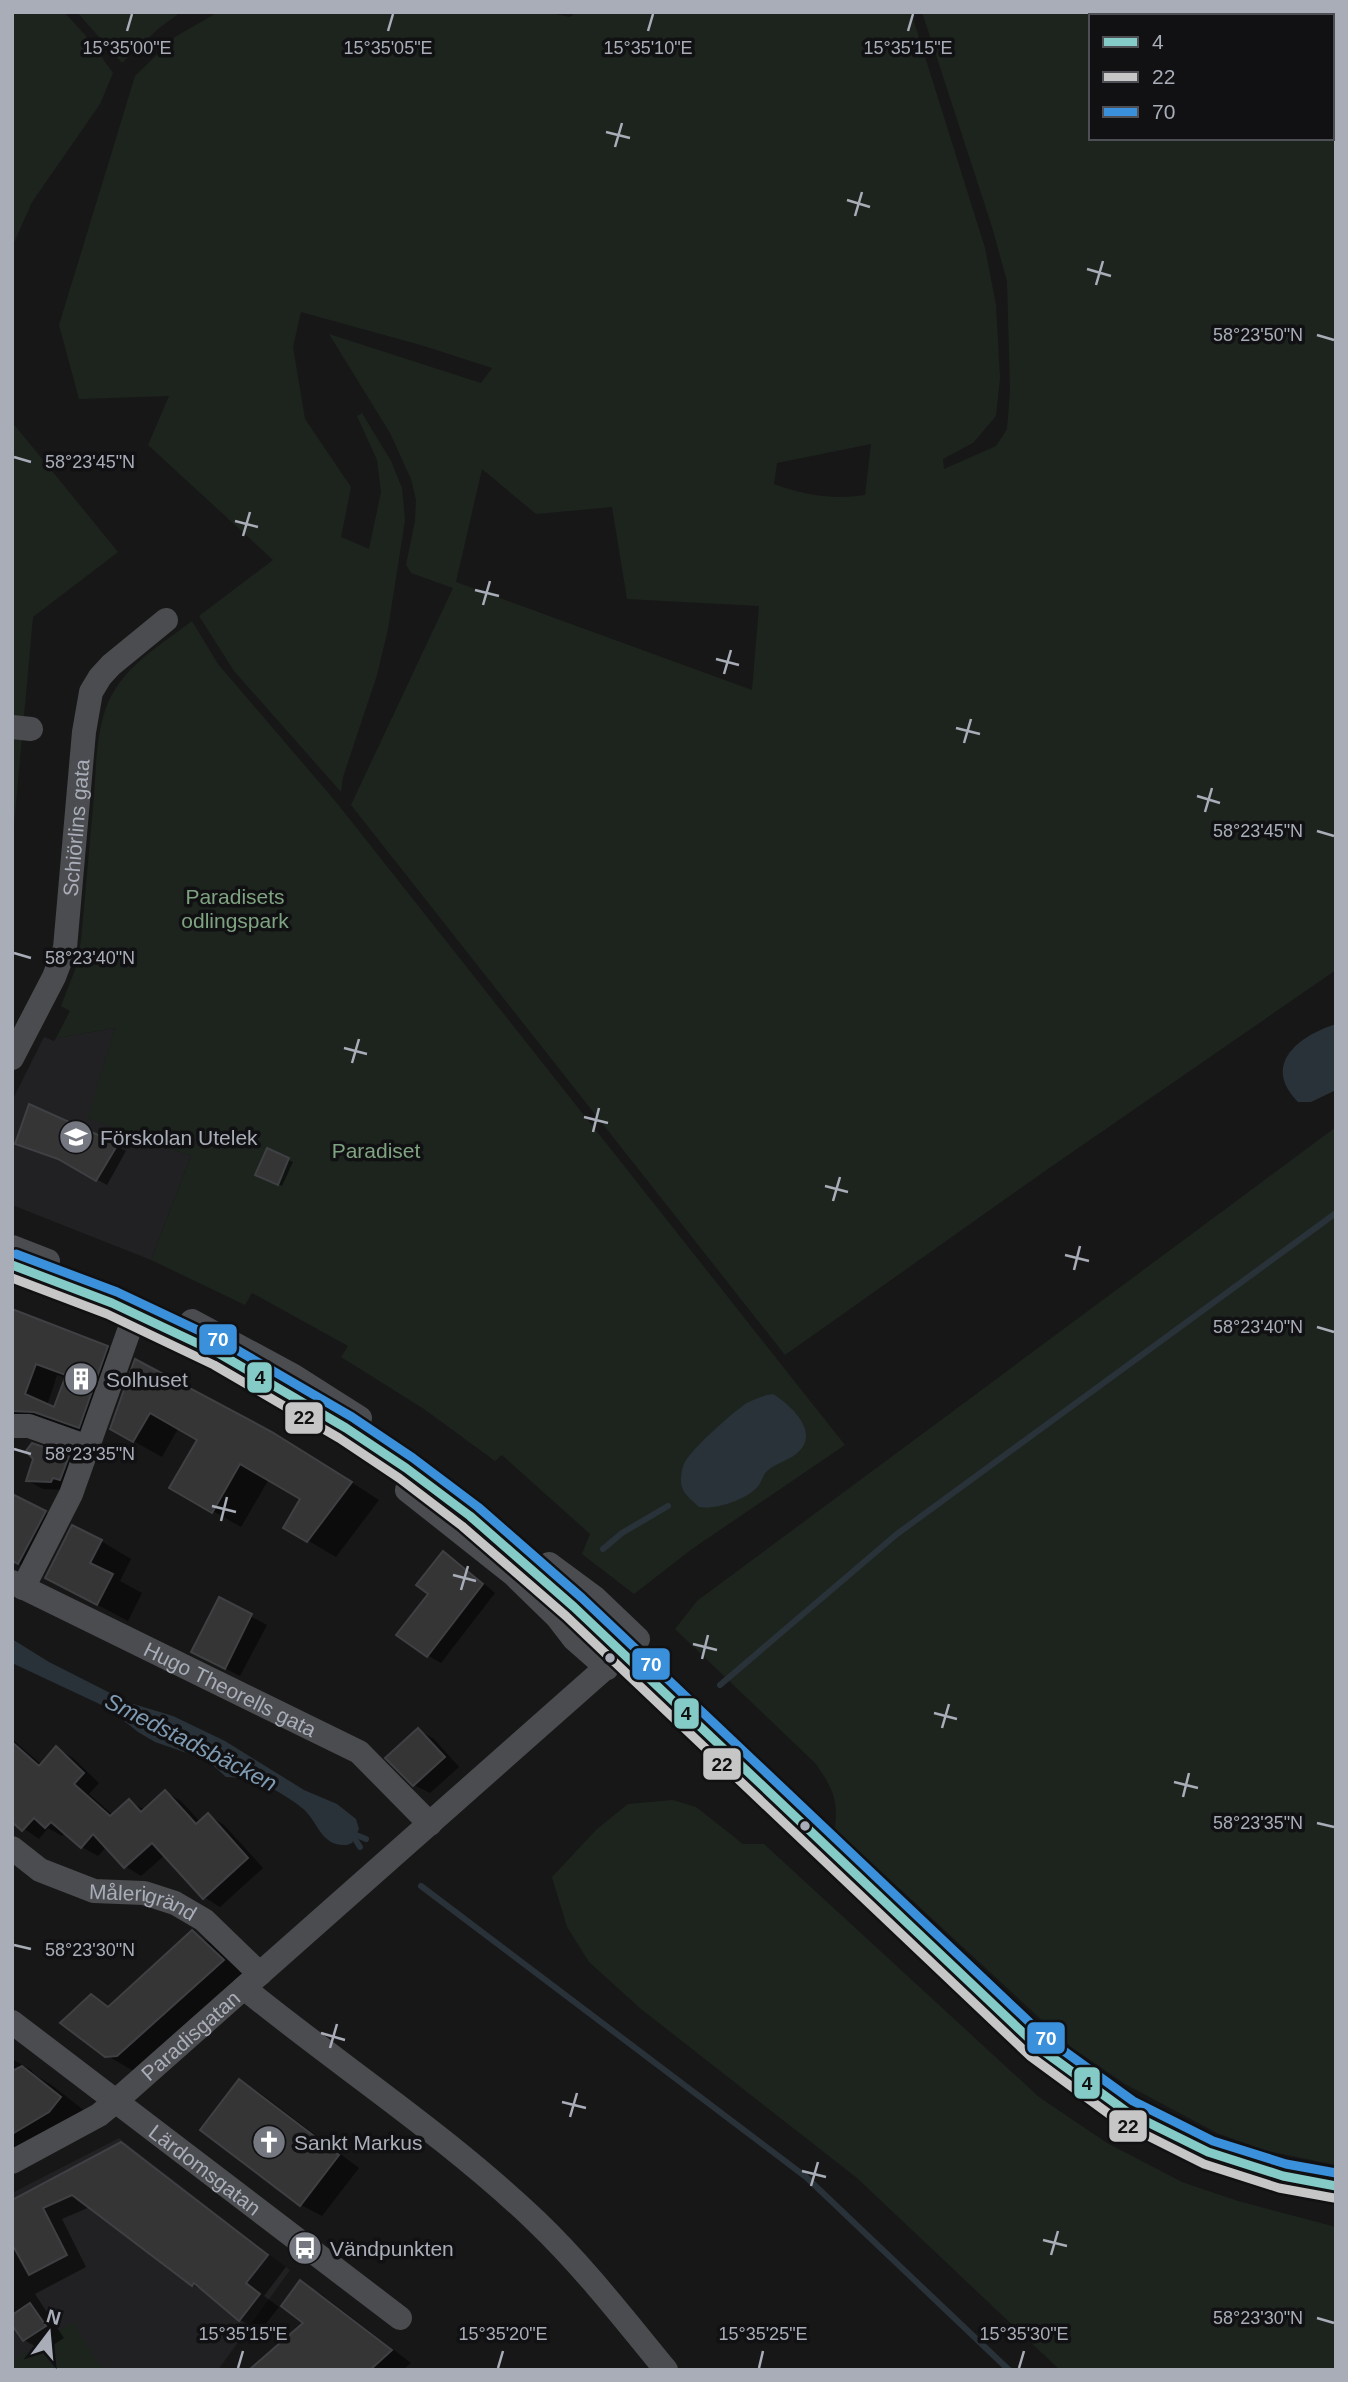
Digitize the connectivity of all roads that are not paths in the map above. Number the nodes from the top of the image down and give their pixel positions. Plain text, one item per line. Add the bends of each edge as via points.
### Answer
1 (166, 620) dead end
2 (12, 1058) edge
3 (12, 1247) edge
4 (12, 1265) edge
5 (12, 1281) edge
6 (130, 1328) junction
7 (12, 1426) edge
8 (88, 1447) junction
9 (18, 1585) edge
10 (614, 1660) junction
11 (430, 1824) junction
12 (12, 1849) edge
13 (252, 1981) junction
14 (12, 2022) edge
15 (116, 2101) junction
16 (22, 2157) edge
17 (1336, 2186) edge
18 (400, 2319) dead end
19 (666, 2370) edge

1 - 2 street, Schiörlins gata via 111,665 91,692 65,947
3 - 10 street via 184,1318 294,1376 417,1456 595,1598 638,1639
4 - 10 street via 166,1327 346,1428 470,1516 539,1576
5 - 6 street
6 - 8 street
6 - 10 street via 293,1413 397,1482 513,1574 573,1639
7 - 8 street via 29,1426
8 - 9 street via 71,1494
9 - 11 street, Hugo Theorells gata via 359,1752
10 - 11 street, Paradisgatan
10 - 17 street via 1038,2046 1127,2112 1208,2152 1283,2176
11 - 13 street, Paradisgatan
12 - 13 street, Målerigränd via 40,1870 94,1891 144,1893 175,1903 204,1920
13 - 15 street, Paradisgatan
13 - 19 street, Målerigränd via 536,2221
14 - 15 street, Lärdomsgatan
15 - 16 street, Paradisgatan
15 - 18 street, Lärdomsgatan

